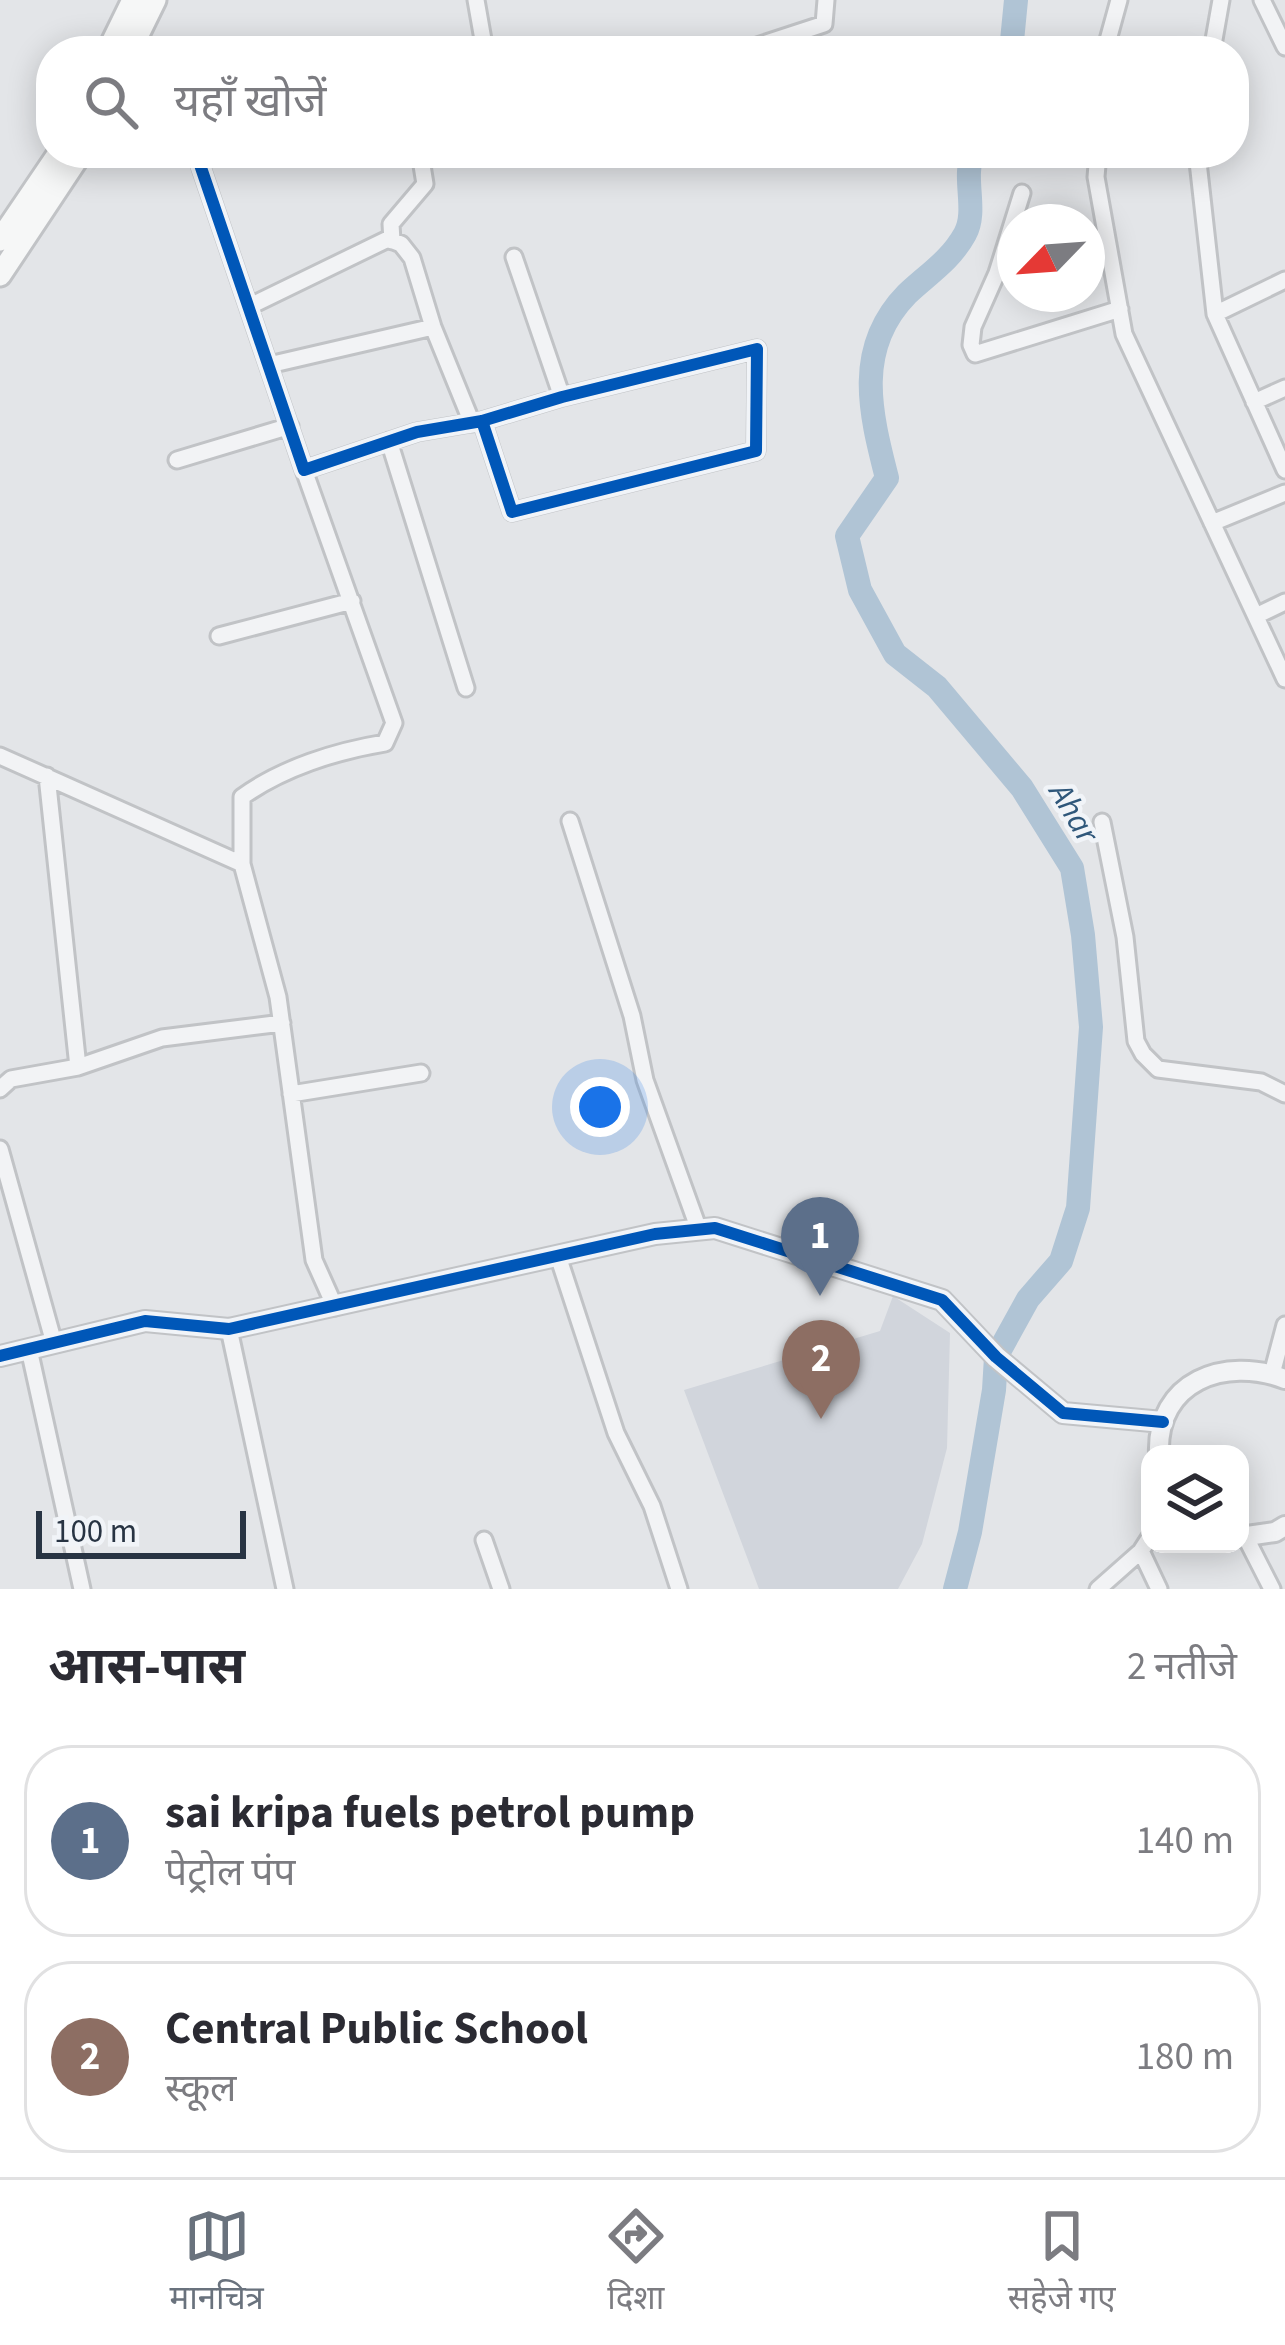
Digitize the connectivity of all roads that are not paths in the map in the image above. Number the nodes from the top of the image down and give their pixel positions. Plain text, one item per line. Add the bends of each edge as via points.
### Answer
1 (133, 0) edge
2 (155, 0) edge
3 (476, 0) edge
4 (826, 0) edge
5 (1119, 0) edge
6 (1221, 0) edge
7 (1262, 0) edge
8 (135, 36) edge
9 (137, 36) edge
10 (482, 36) edge
11 (789, 36) edge
12 (1109, 36) edge
13 (1215, 36) edge
14 (1285, 47) edge
15 (48, 168) edge
16 (71, 168) edge
17 (201, 168) edge
18 (422, 168) edge
19 (1097, 168) edge
20 (1198, 168) edge
21 (1022, 193) dead end
22 (0, 240) edge
23 (392, 241) junction
24 (514, 257) dead end
25 (0, 275) edge
26 (1285, 280) edge
27 (250, 306) junction
28 (1120, 309) junction
29 (1215, 314) junction
30 (433, 327) junction
31 (269, 364) junction
32 (1285, 388) edge
33 (562, 397) junction
34 (1255, 402) junction
35 (477, 422) junction
36 (290, 427) junction
37 (389, 441) junction
38 (177, 460) dead end
39 (304, 470) junction
40 (1285, 470) edge
41 (1285, 494) edge
42 (1212, 523) junction
43 (352, 601) junction
44 (1285, 602) edge
45 (1256, 616) junction
46 (219, 636) dead end
47 (1285, 679) edge
48 (466, 688) dead end
49 (0, 756) edge
50 (47, 776) junction
51 (570, 821) dead end
52 (1102, 822) dead end
53 (242, 863) junction
54 (282, 1023) junction
55 (78, 1067) junction
56 (421, 1073) dead end
57 (0, 1089) edge
58 (291, 1094) junction
59 (1285, 1094) edge
60 (0, 1149) edge
61 (699, 1229) junction
62 (558, 1256) junction
63 (335, 1307) junction
64 (1285, 1325) edge
65 (229, 1329) junction
66 (54, 1343) junction
67 (29, 1349) junction
68 (0, 1356) edge
69 (1279, 1376) edge
70 (1163, 1422) junction
71 (1160, 1445) edge
72 (1285, 1526) edge
73 (1249, 1536) edge
74 (484, 1540) dead end
75 (1141, 1549) edge
76 (1249, 1549) edge
77 (1149, 1553) edge
78 (82, 1589) edge
79 (285, 1589) edge
80 (501, 1589) edge
81 (679, 1589) edge
82 (1098, 1589) edge
83 (1159, 1589) edge
84 (1272, 1589) edge

1 - 8 main road
2 - 9 main road
3 - 10 street
4 - 11 street via 824,25
5 - 12 street
6 - 13 street
7 - 14 street
15 - 22 main road
16 - 25 main road
17 - 27 street
18 - 23 street via 425,184 391,224
19 - 28 street
20 - 29 street
21 - 28 street via 973,327 974,353
23 - 27 street
23 - 30 street via 412,258
24 - 33 street
26 - 29 street
27 - 31 street
28 - 42 street via 1124,334
29 - 34 street
30 - 31 street
30 - 35 street
31 - 36 street
32 - 34 street
33 - 35 street
33 - 35 street via 757,349 756,451 512,512
34 - 40 street
35 - 37 street
36 - 38 street
36 - 39 street
37 - 39 street
37 - 48 street
39 - 43 street
41 - 42 street
42 - 45 street
43 - 46 street
43 - 53 street via 394,723 385,743 263,781 242,796
44 - 45 street
45 - 47 street
49 - 50 street
50 - 53 street
50 - 55 street
51 - 61 street via 645,1081
52 - 59 street via 1143,1054 1158,1069 1261,1082
53 - 54 street
54 - 55 street via 163,1038
54 - 58 street
55 - 57 street via 11,1079
56 - 58 street
58 - 63 street via 314,1260
60 - 66 street
61 - 62 street
61 - 70 street via 942,1300 1063,1413
62 - 63 street
62 - 81 street
63 - 65 street
64 - 69 street
65 - 66 street via 145,1322
65 - 79 street
66 - 67 street
67 - 68 street
67 - 78 street
69 - 70 street via 1234,1367 1206,1376 1179,1396
70 - 71 street
72 - 73 street
74 - 80 street
75 - 82 street
76 - 84 street
77 - 83 street

